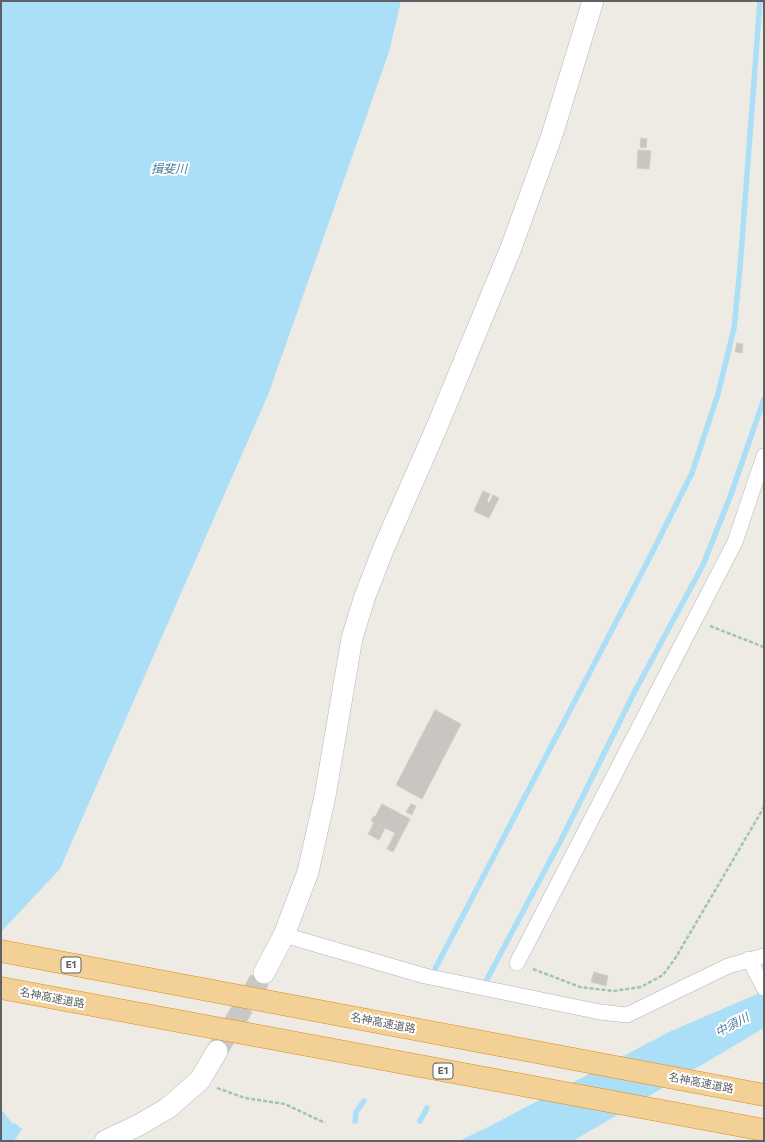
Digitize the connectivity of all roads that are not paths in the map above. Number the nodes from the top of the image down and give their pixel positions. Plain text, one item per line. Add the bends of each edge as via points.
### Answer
1 (593, 1) edge
2 (764, 456) edge
3 (284, 935) junction
4 (1, 952) edge
5 (764, 956) edge
6 (749, 959) junction
7 (517, 963) road end
8 (264, 973) tunnel mouth
9 (1, 988) edge
10 (764, 988) edge
11 (217, 1051) tunnel mouth
12 (764, 1095) edge
13 (764, 1130) edge
14 (105, 1141) edge

1 - 3 street via 552,135 511,248 365,596 352,638 325,796 308,872
2 - 7 street via 735,542
3 - 6 street via 426,976 600,1012 627,1015 728,966
3 - 8 street
4 - 12 highway, 名神高速道路 / E1
5 - 6 street
6 - 10 street
9 - 13 highway, 名神高速道路 / E1
11 - 14 street via 198,1081 168,1108

